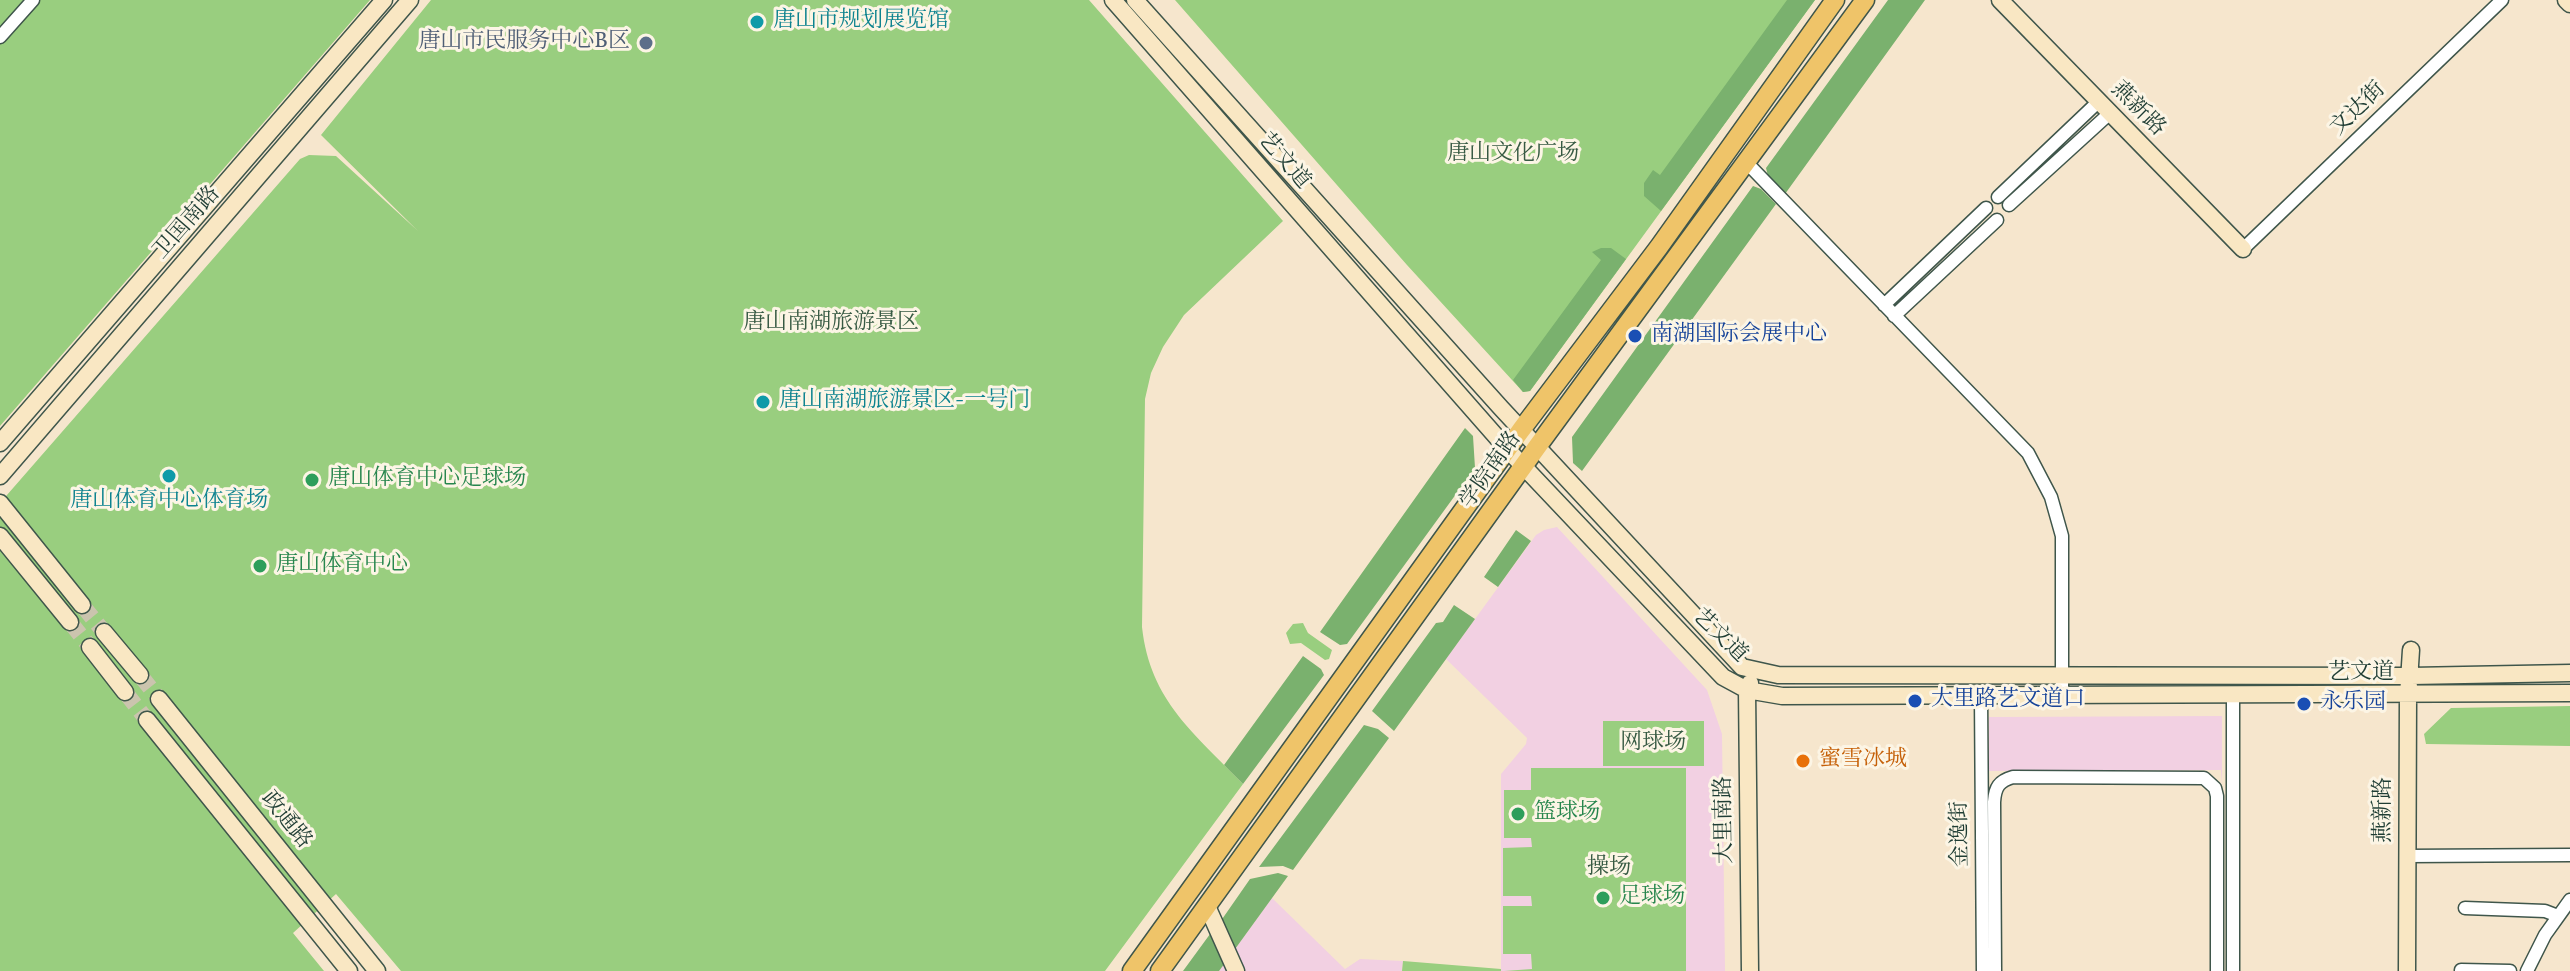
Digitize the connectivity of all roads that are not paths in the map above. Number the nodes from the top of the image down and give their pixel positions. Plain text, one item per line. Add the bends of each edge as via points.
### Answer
1 (33, 0) edge
2 (384, 0) edge
3 (410, 0) edge
4 (1113, 0) edge
5 (1135, 0) edge
6 (1835, 0) edge
7 (1865, 0) edge
8 (2000, 0) edge
9 (2502, 0) edge
10 (0, 37) edge
11 (1216, 91) junction
12 (304, 93) junction
13 (1203, 104) junction
14 (318, 107) junction
15 (2104, 108) junction
16 (1746, 162) junction
17 (2003, 201) junction
18 (1986, 208) junction
19 (1997, 220) junction
20 (2243, 249) joint
21 (1884, 305) junction
22 (1894, 316) junction
23 (1521, 430) junction
24 (0, 443) edge
25 (1537, 447) junction
26 (1508, 450) junction
27 (1524, 467) junction
28 (0, 476) edge
29 (0, 503) edge
30 (0, 536) edge
31 (82, 605) tunnel mouth
32 (70, 622) tunnel mouth
33 (104, 632) tunnel mouth
34 (90, 647) tunnel mouth
35 (2411, 650) dead end
36 (1755, 670) junction
37 (2570, 673) edge
38 (2064, 674) junction
39 (140, 675) tunnel mouth
40 (2411, 676) junction
41 (1747, 690) junction
42 (125, 692) tunnel mouth
43 (2570, 693) edge
44 (1981, 696) junction
45 (2062, 696) junction
46 (2233, 696) junction
47 (2408, 696) junction
48 (159, 699) tunnel mouth
49 (147, 720) tunnel mouth
50 (2570, 855) edge
51 (2407, 856) junction
52 (2569, 903) edge
53 (1207, 906) junction
54 (2465, 908) dead end
55 (2558, 916) junction
56 (342, 927) junction
57 (328, 945) junction
58 (2461, 970) edge
59 (349, 971) edge
60 (377, 971) edge
61 (1132, 971) edge
62 (1160, 971) edge
63 (1236, 971) edge
64 (1750, 971) edge
65 (1983, 971) edge
66 (1995, 971) edge
67 (2217, 971) edge
68 (2233, 971) edge
69 (2407, 971) edge
70 (2510, 971) edge
71 (2527, 971) edge

1 - 10 street
2 - 12 main road, 卫国南路
3 - 14 main road, 卫国南路
4 - 13 main road, 艺文道
5 - 11 main road, 艺文道
6 - 23 main road, 学院南路
7 - 16 main road, 学院南路
8 - 15 main road, 燕新路
9 - 20 street, 文达街
11 - 13 main road
11 - 23 main road, 艺文道
12 - 14 main road
12 - 24 main road, 卫国南路
13 - 26 main road, 艺文道
14 - 28 main road, 卫国南路
15 - 17 street
15 - 20 main road, 燕新路
16 - 21 street
16 - 25 main road, 学院南路
17 - 18 street via 1990,200
17 - 19 street via 2007,215
18 - 19 street
18 - 21 street
19 - 22 street
21 - 22 street
22 - 38 street via 2028,453 2051,497 2062,536
23 - 25 main road, 艺文道
23 - 26 main road, 学院南路
25 - 27 main road, 学院南路
25 - 36 main road, 艺文道 via 1742,667
26 - 27 main road, 艺文道
26 - 61 main road, 学院南路
27 - 41 main road, 艺文道 via 1723,677
27 - 53 main road, 学院南路
29 - 31 main road
30 - 32 main road
33 - 39 main road
34 - 42 main road
35 - 40 main road, 燕新路
36 - 38 main road, 艺文道 via 1778,675
36 - 41 main road, 大里南路
37 - 40 main road, 艺文道
38 - 40 main road, 艺文道
38 - 45 street
40 - 47 main road, 燕新路
41 - 44 main road, 艺文道 via 1782,696
41 - 64 main road, 大里南路
43 - 47 main road, 艺文道
44 - 45 main road, 艺文道
44 - 65 street, 金逸街
45 - 46 main road, 艺文道
46 - 47 main road, 艺文道
46 - 68 street
47 - 51 main road, 燕新路
48 - 56 main road, 政通路
49 - 57 main road, 政通路
50 - 51 street
51 - 69 main road, 燕新路
52 - 55 street
53 - 62 main road, 学院南路
53 - 63 main road
54 - 55 street
55 - 71 street
56 - 57 main road
56 - 60 main road, 政通路
57 - 59 main road, 政通路
58 - 70 street
66 - 67 street via 1995,789 2003,780 2029,777 2210,781 2217,796

